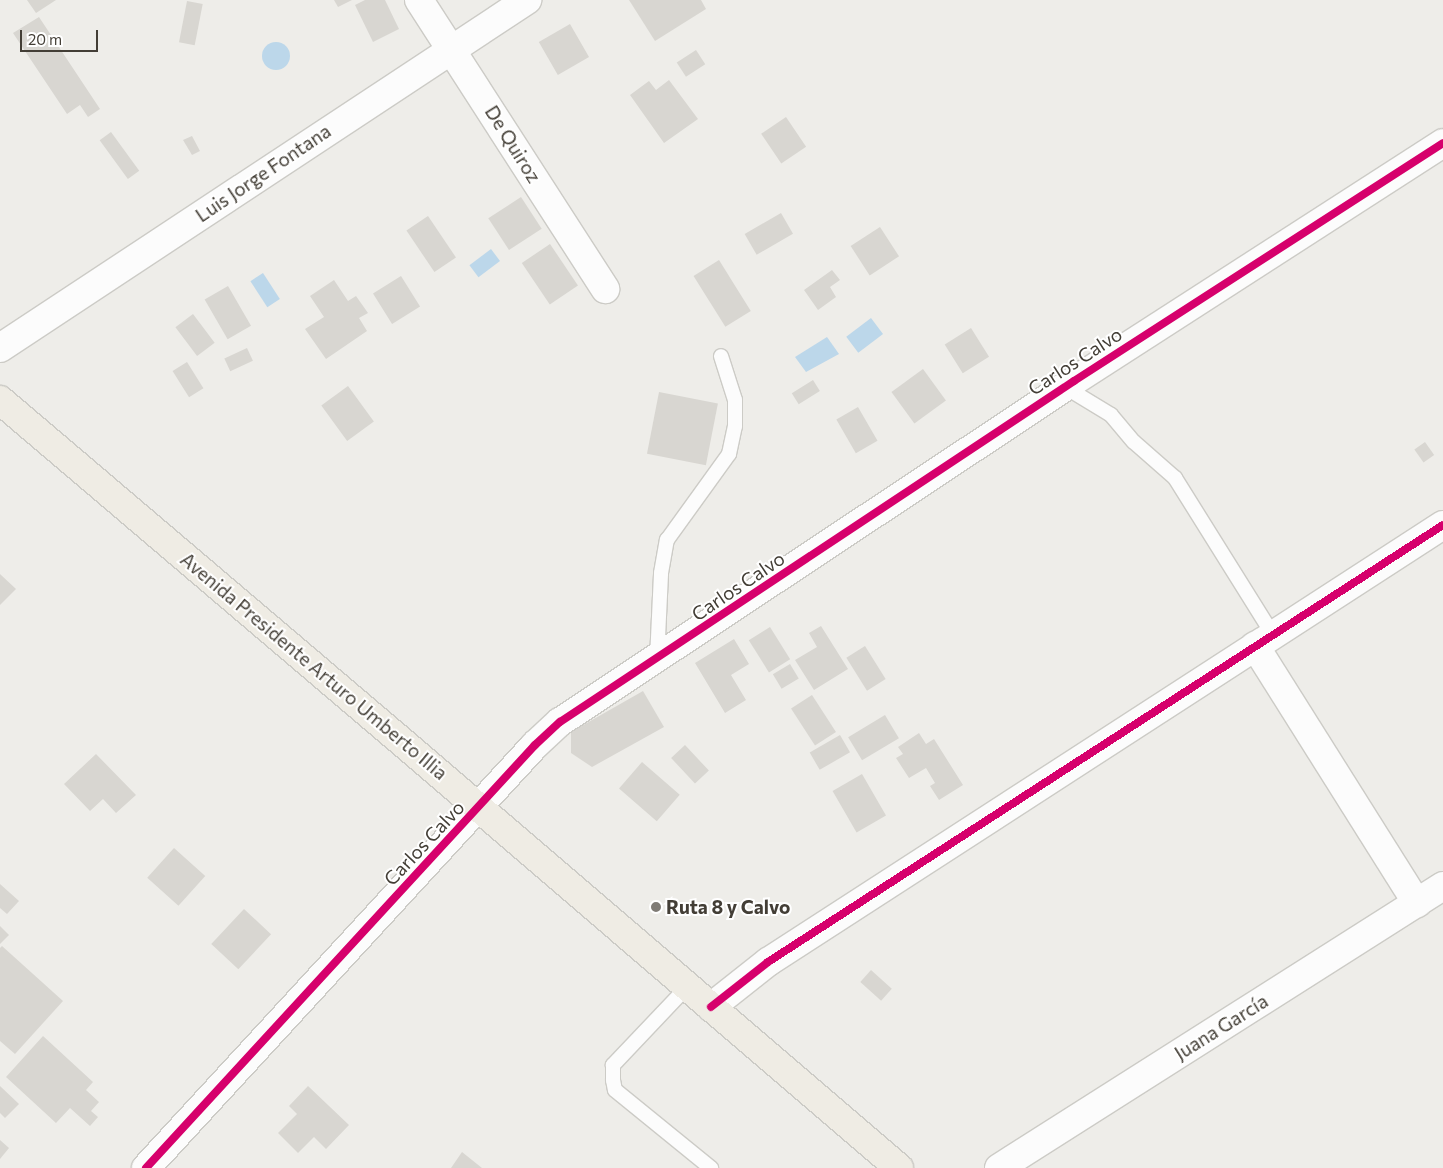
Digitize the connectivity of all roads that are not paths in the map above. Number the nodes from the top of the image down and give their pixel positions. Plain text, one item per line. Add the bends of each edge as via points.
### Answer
1 (419, 0) edge
2 (527, 0) edge
3 (452, 48) junction
4 (1436, 155) edge
5 (605, 290) dead end
6 (0, 348) edge
7 (721, 356) dead end
8 (1065, 387) junction
9 (0, 400) edge
10 (1443, 525) edge
11 (1264, 641) junction
12 (657, 659) junction
13 (479, 807) junction
14 (1443, 886) edge
15 (1416, 903) junction
16 (687, 987) junction
17 (711, 1007) junction
18 (146, 1168) edge
19 (711, 1168) edge
20 (899, 1168) edge
21 (999, 1168) edge

1 - 3 street, De Quiroz
2 - 3 street, Luis Jorge Fontana
3 - 5 street, De Quiroz
3 - 6 street, Luis Jorge Fontana
4 - 8 street, Carlos Calvo
7 - 12 lane via 735,400 731,445 729,454 667,540 661,572
8 - 11 lane via 1111,415 1134,442 1175,478
8 - 12 street, Carlos Calvo
9 - 13 main road, Avenida Presidente Arturo Umberto Illia
10 - 11 street
11 - 15 street
11 - 17 street via 768,962
12 - 13 street, Carlos Calvo via 560,722 534,745
13 - 16 main road, Avenida Presidente Arturo Umberto Illia
13 - 18 street, Carlos Calvo
14 - 15 street, Juana García
15 - 21 street, Juana García
16 - 17 main road, Avenida Presidente Arturo Umberto Illia
16 - 19 lane via 613,1065 613,1080 615,1090
17 - 20 main road, Avenida Presidente Arturo Umberto Illia

